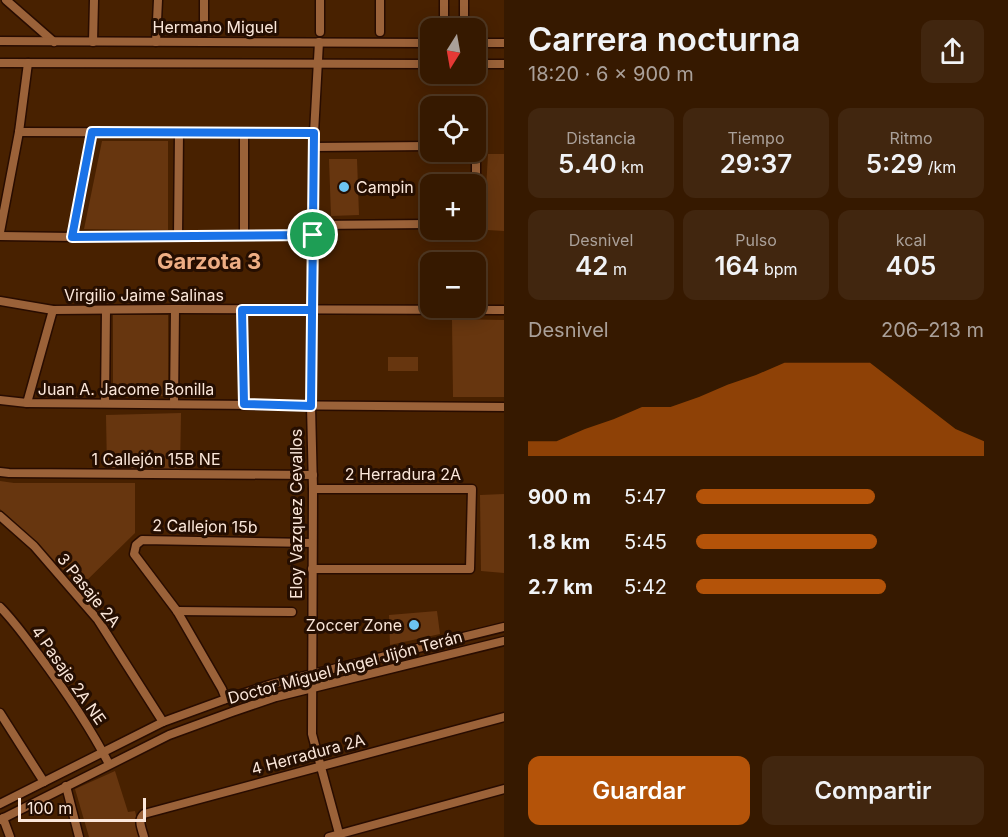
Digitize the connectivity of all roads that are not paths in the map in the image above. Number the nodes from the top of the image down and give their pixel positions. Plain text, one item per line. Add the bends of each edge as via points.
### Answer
1 (6, 0) edge
2 (94, 0) edge
3 (158, 0) edge
4 (204, 0) edge
5 (320, 0) edge
6 (380, 0) edge
7 (444, 0) edge
8 (464, 0) edge
9 (444, 18) edge
10 (464, 18) edge
11 (204, 32) dead end
12 (320, 32) dead end
13 (380, 32) dead end
14 (0, 41) edge
15 (54, 42) junction
16 (93, 42) junction
17 (156, 42) junction
18 (319, 42) junction
19 (420, 43) edge
20 (486, 43) edge
21 (504, 43) edge
22 (0, 63) edge
23 (28, 63) junction
24 (318, 64) junction
25 (420, 64) edge
26 (486, 64) edge
27 (504, 64) edge
28 (19, 132) junction
29 (92, 132) junction
30 (179, 133) junction
31 (314, 133) junction
32 (244, 134) junction
33 (420, 146) edge
34 (314, 147) junction
35 (420, 225) edge
36 (313, 230) junction
37 (0, 234) edge
38 (243, 235) junction
39 (178, 236) junction
40 (72, 237) junction
41 (0, 301) edge
42 (175, 309) junction
43 (53, 310) junction
44 (106, 310) junction
45 (242, 310) junction
46 (312, 310) junction
47 (504, 310) edge
48 (0, 400) edge
49 (27, 403) junction
50 (105, 404) junction
51 (174, 404) junction
52 (244, 404) junction
53 (311, 406) junction
54 (504, 407) edge
55 (0, 472) edge
56 (313, 475) junction
57 (313, 489) junction
58 (0, 516) edge
59 (312, 543) junction
60 (312, 569) junction
61 (0, 607) edge
62 (177, 611) junction
63 (291, 612) dead end
64 (504, 627) edge
65 (504, 641) edge
66 (312, 674) junction
67 (313, 688) junction
68 (226, 699) junction
69 (0, 713) edge
70 (504, 717) edge
71 (163, 722) junction
72 (102, 752) junction
73 (109, 764) junction
74 (321, 766) junction
75 (44, 782) junction
76 (66, 786) junction
77 (504, 789) edge
78 (0, 804) edge
79 (2, 819) edge
80 (339, 836) edge
81 (10, 837) edge
82 (79, 837) edge
83 (144, 837) edge
84 (329, 837) edge

1 - 15 street
2 - 16 street
3 - 17 street
4 - 11 street
5 - 12 street
6 - 13 street
7 - 9 street
8 - 10 street
14 - 15 street, Hermano Miguel
15 - 16 street, Hermano Miguel
16 - 17 street, Hermano Miguel
17 - 18 street, Hermano Miguel
18 - 19 street, Hermano Miguel
18 - 24 street, Eloy Vazquez Cevallos
20 - 21 street
22 - 23 street
23 - 24 street
23 - 28 street
24 - 25 street
24 - 31 street, Eloy Vazquez Cevallos
26 - 27 street
28 - 29 street
28 - 37 street
29 - 30 street
29 - 40 street
30 - 32 street
30 - 39 street
31 - 32 street
31 - 34 street, Eloy Vazquez Cevallos
32 - 38 street
33 - 34 street
34 - 36 street, Eloy Vazquez Cevallos
35 - 36 street
36 - 38 street
36 - 46 street, Eloy Vazquez Cevallos
37 - 40 street
38 - 39 street
39 - 40 street
41 - 43 street, Virgilio Jaime Salinas
42 - 44 street, Virgilio Jaime Salinas
42 - 45 street, Virgilio Jaime Salinas
42 - 51 street
43 - 44 street, Virgilio Jaime Salinas
43 - 49 street
44 - 50 street
45 - 46 street, Virgilio Jaime Salinas
45 - 52 street
46 - 47 street, Virgilio Jaime Salinas
46 - 53 street, Eloy Vazquez Cevallos
48 - 49 street, Juan A. Jacome Bonilla
49 - 50 street, Juan A. Jacome Bonilla
50 - 51 street, Juan A. Jacome Bonilla
51 - 52 street, Juan A. Jacome Bonilla
52 - 53 street, Juan A. Jacome Bonilla
53 - 54 street, Juan A. Jacome Bonilla
53 - 56 street, Eloy Vazquez Cevallos
55 - 56 street, 1 Callejón 15B NE
56 - 57 street, Eloy Vazquez Cevallos
57 - 59 street, Eloy Vazquez Cevallos
57 - 60 street, 2 Herradura 2A via 472,489 470,569
58 - 71 street, 3 Pasaje 2A via 34,546 98,620
59 - 60 street, Eloy Vazquez Cevallos
59 - 62 street, 2 Callejon 15b via 142,540 134,554
60 - 66 street, Eloy Vazquez Cevallos
61 - 72 street, 4 Pasaje 2A NE via 59,682
62 - 63 street
62 - 68 street, 2 Callejon 15b
64 - 66 street, Doctor Miguel Ángel Jijón Terán
65 - 67 street, Doctor Miguel Ángel Jijón Terán
66 - 67 street, Eloy Vazquez Cevallos
66 - 68 street, Doctor Miguel Ángel Jijón Terán
67 - 73 street, Doctor Miguel Ángel Jijón Terán via 169,735
67 - 74 street, Eloy Vazquez Cevallos via 312,734
68 - 71 street, Doctor Miguel Ángel Jijón Terán
69 - 75 street
70 - 74 street, 4 Herradura 2A
71 - 72 street, Doctor Miguel Ángel Jijón Terán
72 - 73 street, 4 Pasaje 2A NE
72 - 75 street, Doctor Miguel Ángel Jijón Terán
73 - 76 street, Doctor Miguel Ángel Jijón Terán
74 - 80 street, Eloy Vazquez Cevallos
74 - 83 street, 4 Herradura 2A via 144,814 140,821
75 - 78 street, Doctor Miguel Ángel Jijón Terán
76 - 79 street, Doctor Miguel Ángel Jijón Terán
76 - 82 street
77 - 80 street
79 - 81 street
80 - 84 street

